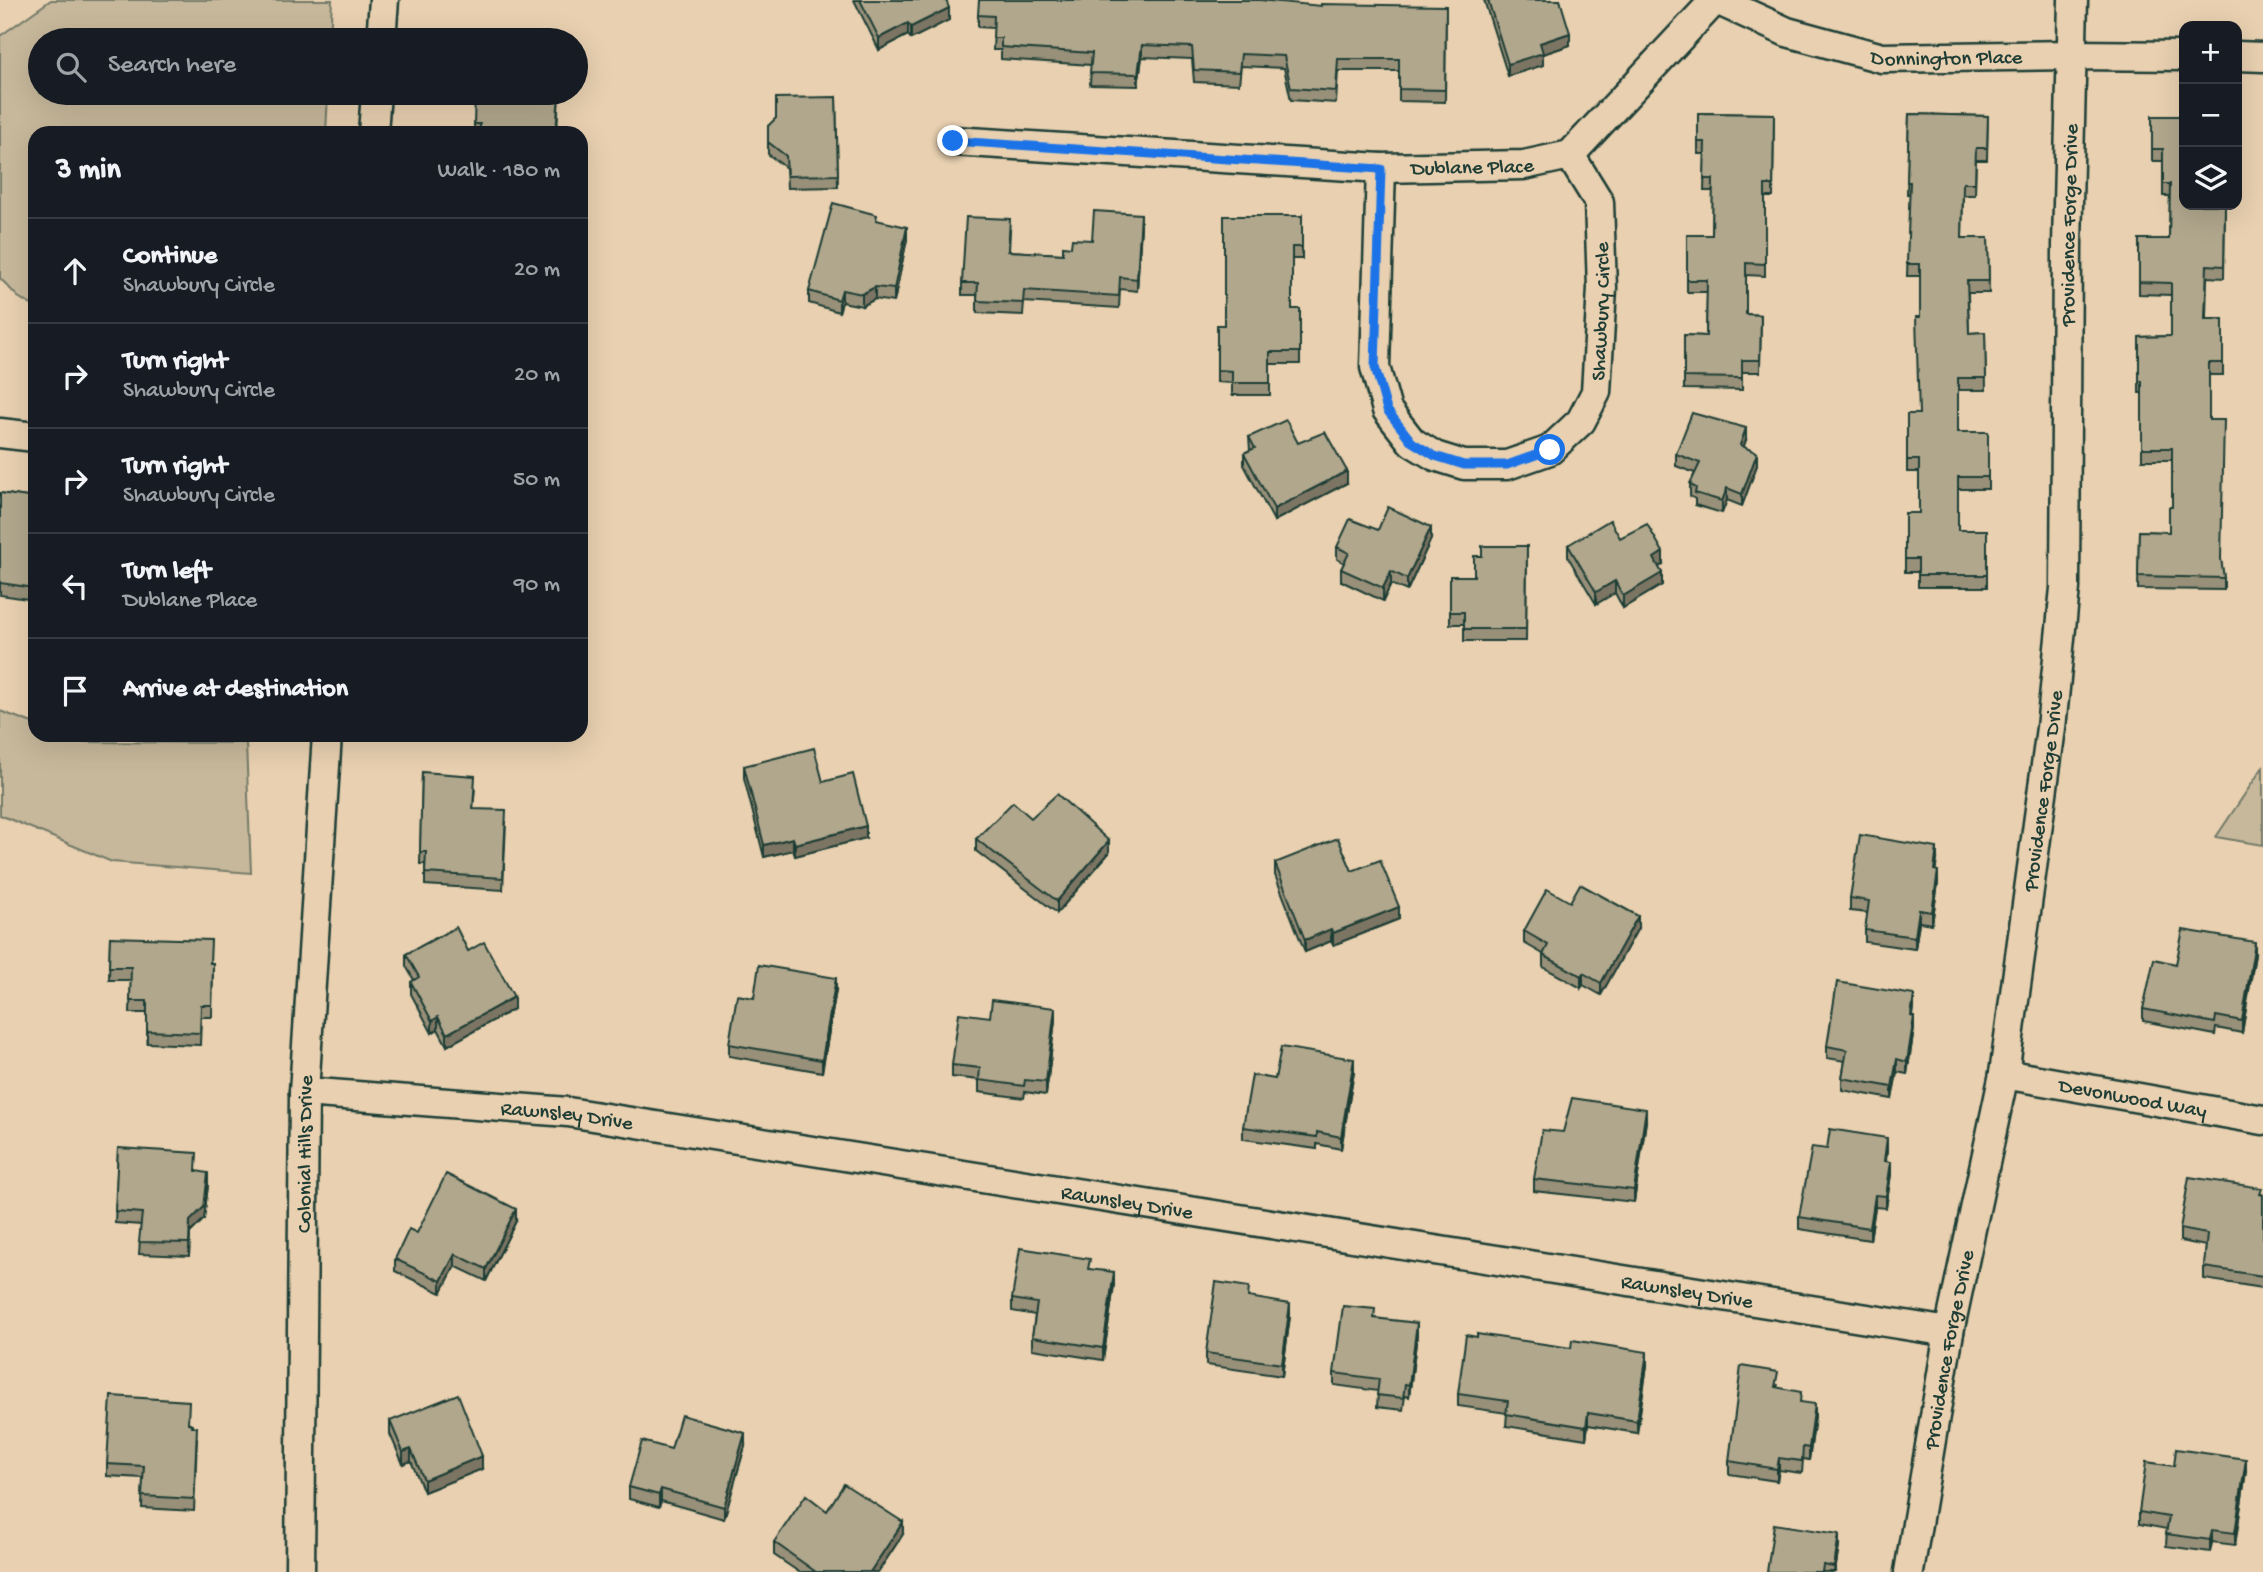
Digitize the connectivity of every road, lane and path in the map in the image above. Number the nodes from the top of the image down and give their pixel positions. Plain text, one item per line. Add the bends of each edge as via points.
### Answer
1 (384, 0) edge
2 (1716, 0) edge
3 (2073, 0) edge
4 (382, 28) edge
5 (2071, 55) junction
6 (2179, 56) edge
7 (2242, 57) edge
8 (2263, 57) edge
9 (375, 105) edge
10 (374, 126) edge
11 (953, 141) dead end
12 (1570, 155) junction
13 (1381, 169) junction
14 (0, 433) edge
15 (28, 436) edge
16 (327, 742) edge
17 (2004, 1074) junction
18 (304, 1092) junction
19 (2263, 1120) edge
20 (1949, 1332) junction
21 (300, 1572) edge
22 (1909, 1572) edge

1 - 4 street
2 - 5 street, Donnington Place via 1787,32 1882,58
2 - 12 street
3 - 5 street, Providence Forge Drive
5 - 6 street, Donnington Place
5 - 17 street, Providence Forge Drive via 2065,589
7 - 8 street
9 - 10 street
11 - 13 street, Dublane Place
12 - 13 street, Dublane Place via 1524,165
12 - 13 street, Shawbury Circle via 1599,202 1602,288 1596,392 1581,421 1550,450 1507,465 1464,465 1435,456 1412,442 1387,410 1375,367
14 - 15 street
16 - 18 street, Colonial Hills Drive
17 - 19 street, Devonwood Way
17 - 20 street, Providence Forge Drive
18 - 20 street, Rawnsley Drive via 568,1112
18 - 21 street, Colonial Hills Drive
20 - 22 street, Providence Forge Drive

